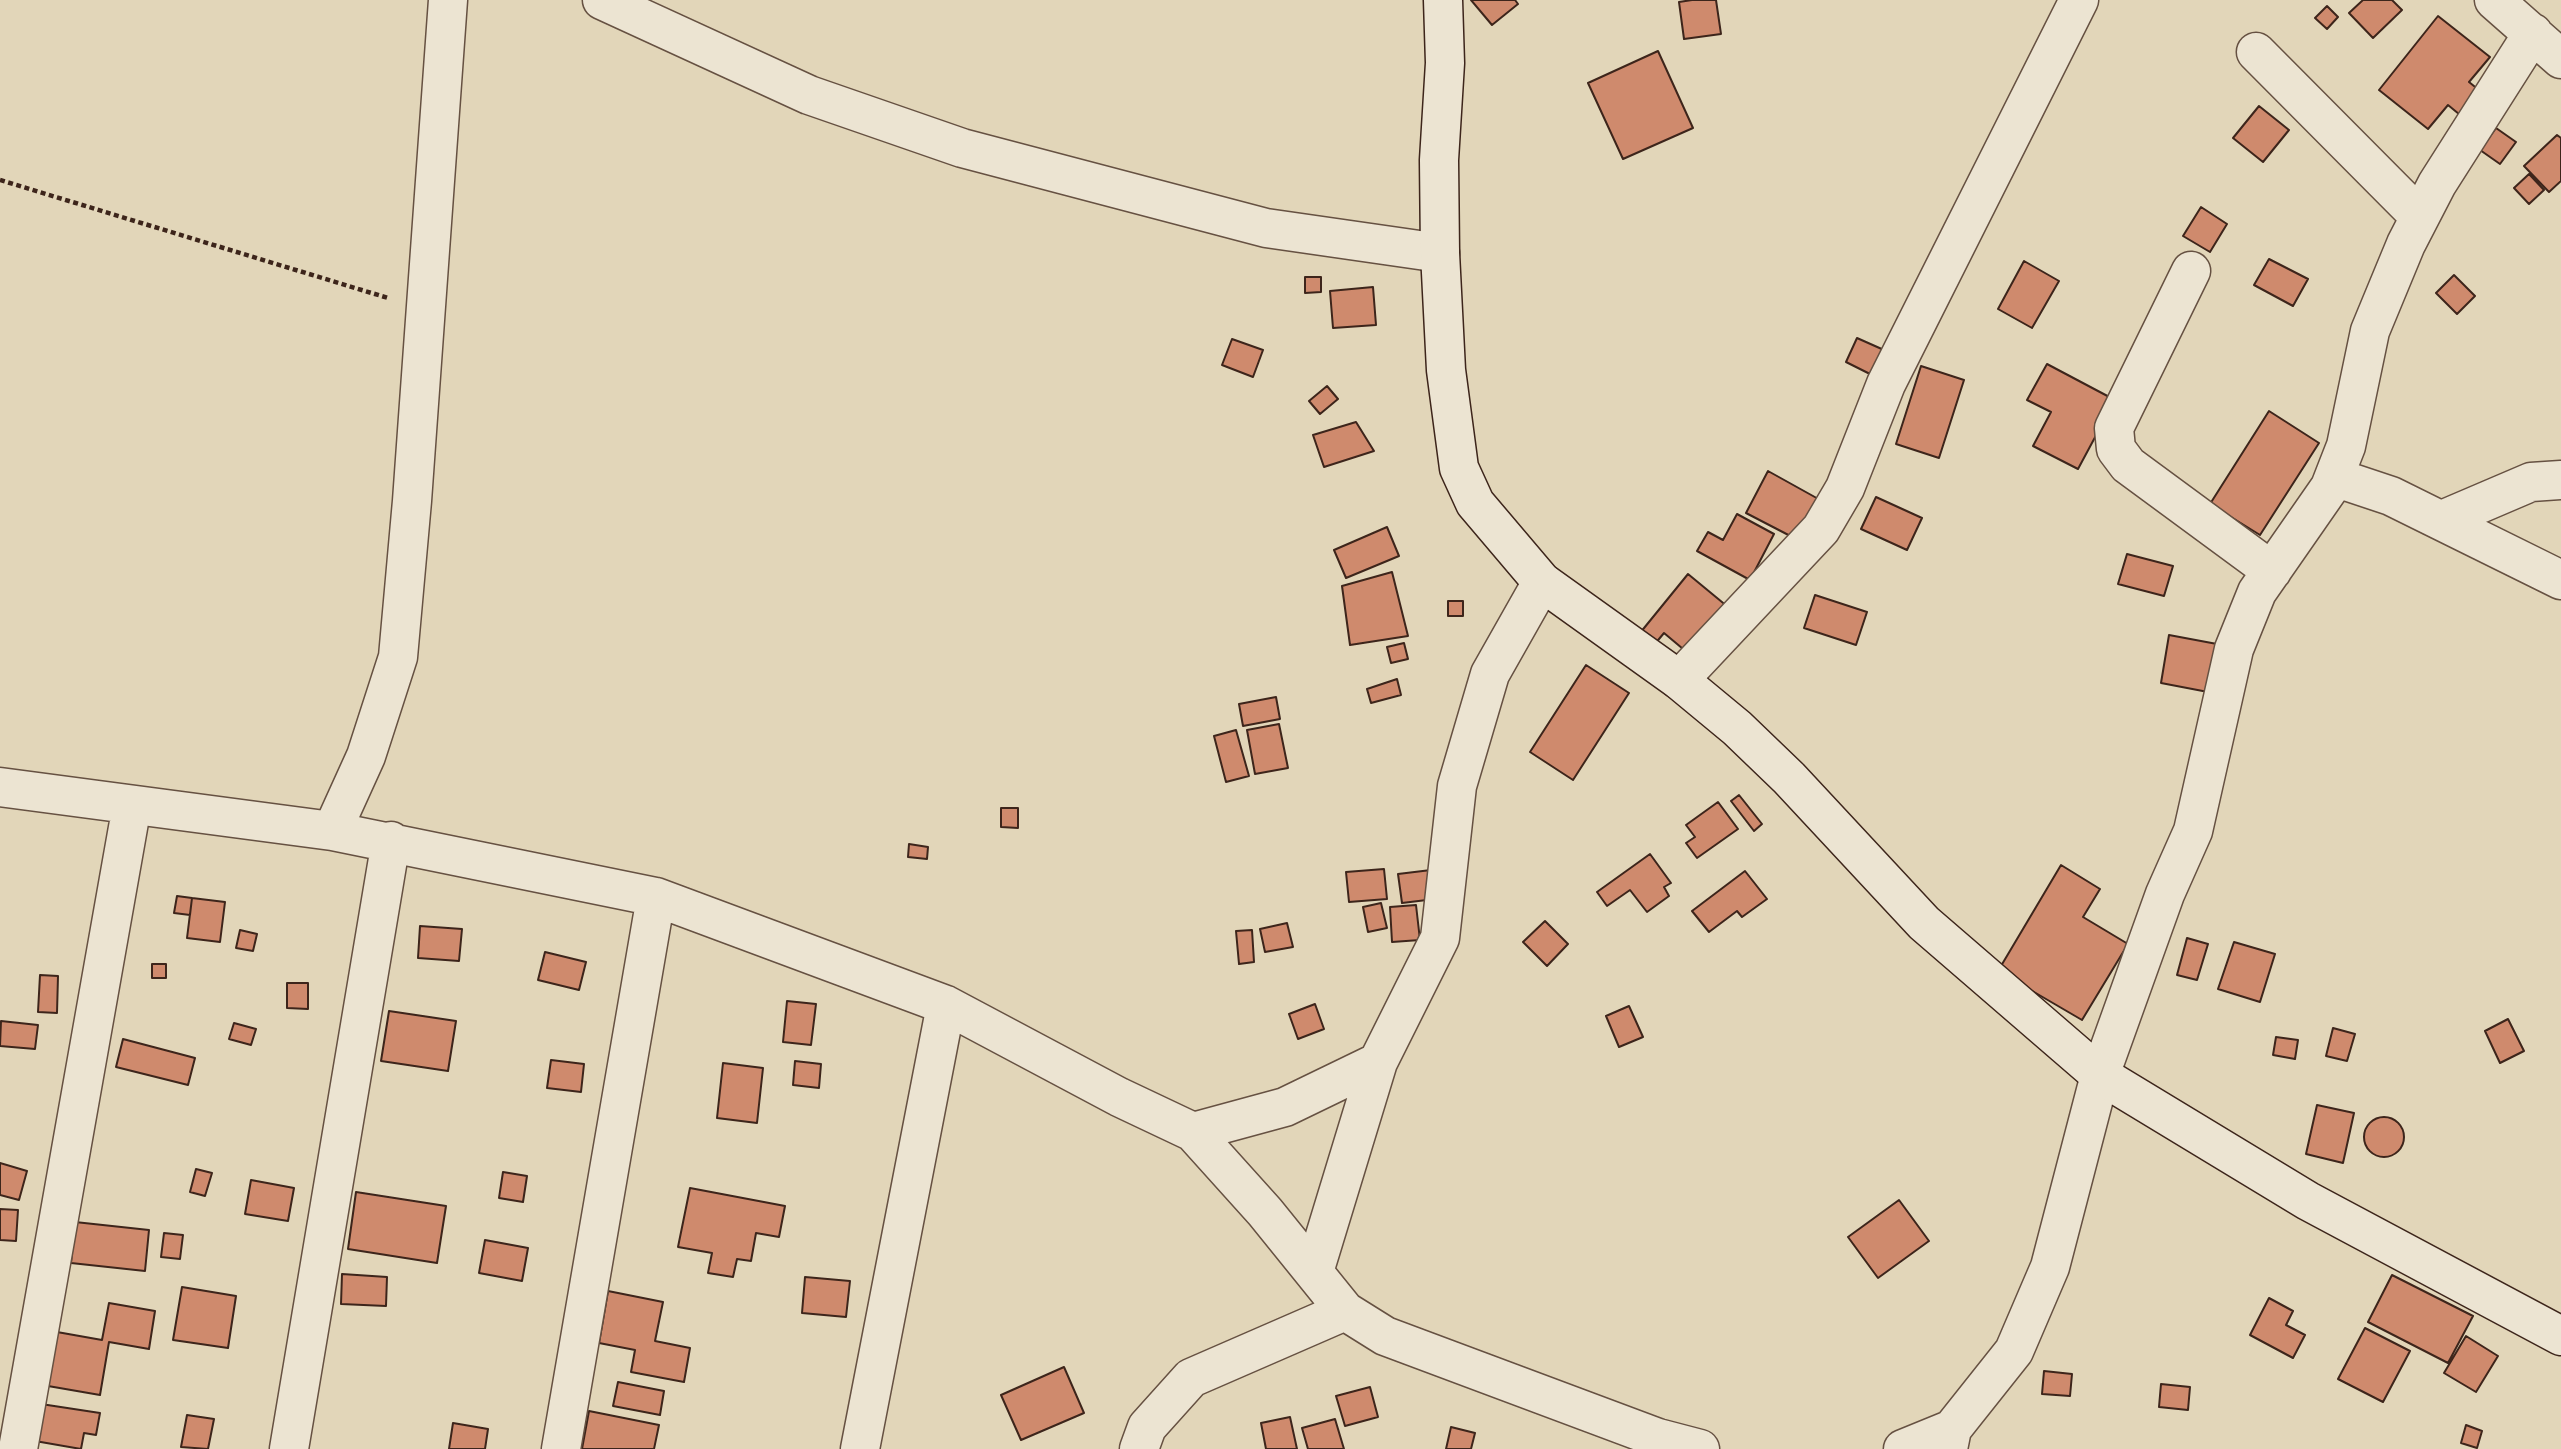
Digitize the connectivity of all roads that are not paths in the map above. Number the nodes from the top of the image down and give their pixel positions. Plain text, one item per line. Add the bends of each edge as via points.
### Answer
1 (448, 0) edge
2 (602, 0) edge
3 (1443, 0) edge
4 (2079, 0) edge
5 (2515, 11) edge
6 (2256, 52) dead end
7 (2561, 59) edge
8 (2420, 217) junction
9 (1440, 253) junction
10 (2191, 271) dead end
11 (2334, 477) junction
12 (2561, 480) edge
13 (2442, 520) junction
14 (2272, 571) junction
15 (2561, 580) edge
16 (1542, 582) junction
17 (1679, 680) junction
18 (0, 787) edge
19 (132, 805) junction
20 (331, 831) junction
21 (391, 841) junction
22 (656, 897) junction
23 (946, 1005) junction
24 (1378, 1062) junction
25 (2100, 1075) junction
26 (1193, 1132) junction
27 (1314, 1272) junction
28 (1345, 1311) junction
29 (2561, 1336) edge
30 (1950, 1439) edge
31 (19, 1449) edge
32 (289, 1449) edge
33 (561, 1449) edge
34 (860, 1449) edge
35 (1139, 1449) edge
36 (1700, 1449) edge
37 (1903, 1449) edge

1 - 20 street via 398,657 366,756
2 - 9 street via 809,95 962,148 1266,228
3 - 9 street
4 - 17 street via 1886,384 1845,488 1821,529
5 - 7 street
5 - 8 street
6 - 8 street
8 - 11 street via 2370,331 2346,446
9 - 16 street via 1446,370 1459,468 1475,503
10 - 14 street via 2114,428 2116,449 2128,465
11 - 13 street
11 - 14 street
12 - 13 street via 2531,482
13 - 15 street
14 - 25 street via 2257,592 2234,649 2193,831 2165,894
16 - 17 street
16 - 24 street via 1490,674 1457,786 1440,938
17 - 25 street via 1789,778 1924,923
18 - 19 street
19 - 20 street
19 - 31 street
20 - 21 street
21 - 22 street
21 - 32 street
22 - 23 street
22 - 33 street
23 - 26 street
23 - 34 street
24 - 26 street via 1286,1107
24 - 27 street
25 - 29 street via 2308,1201
25 - 30 street via 2050,1267 2014,1351
26 - 27 street
27 - 28 street
28 - 35 street via 1191,1378 1147,1427
28 - 36 street via 1385,1336 1658,1438
30 - 37 street

